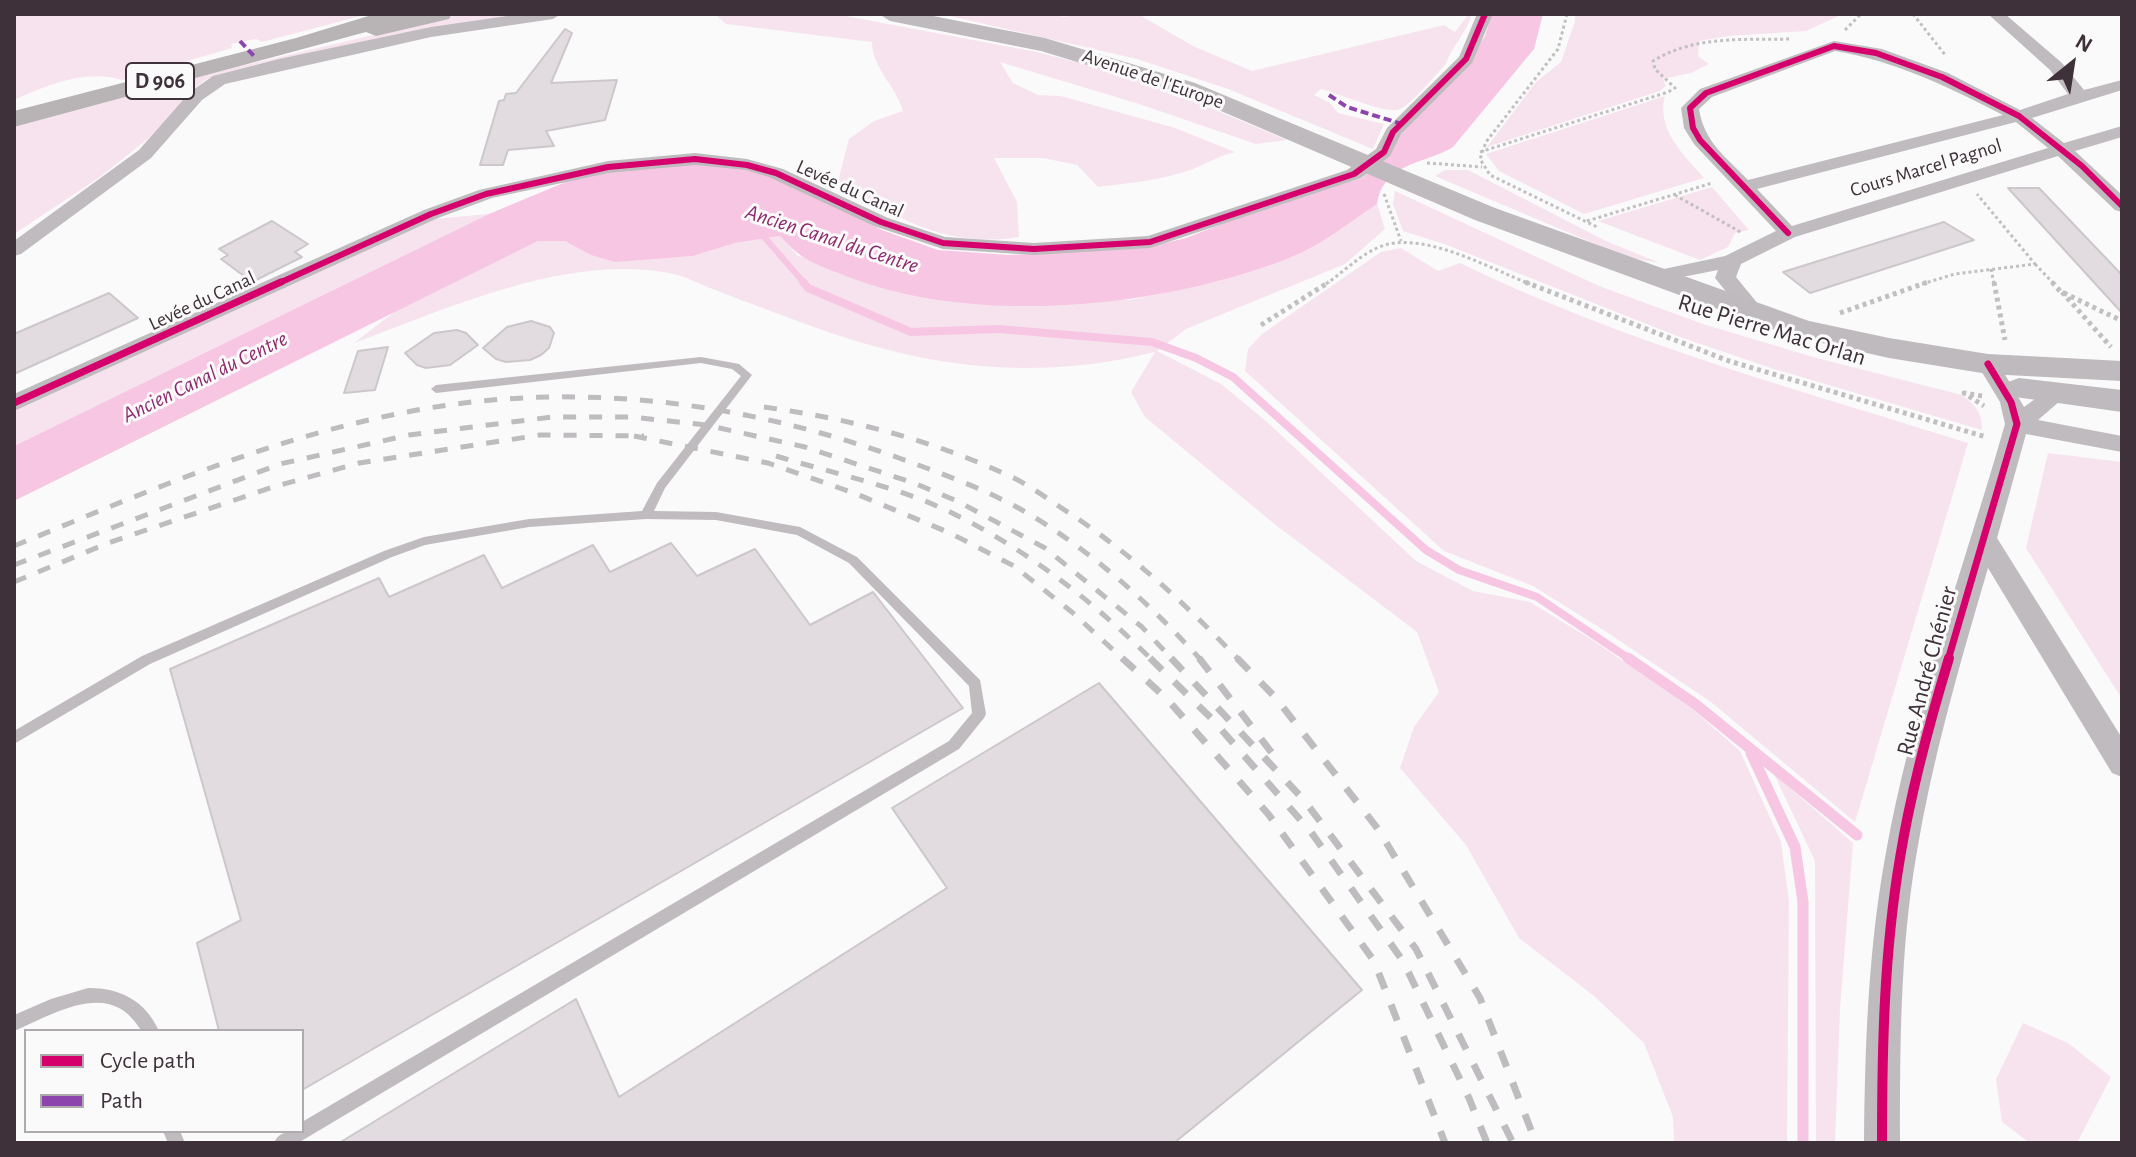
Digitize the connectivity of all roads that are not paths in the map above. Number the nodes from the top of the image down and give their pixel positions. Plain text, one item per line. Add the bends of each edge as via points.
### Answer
1 (401, 14) edge
2 (440, 14) edge
3 (553, 14) edge
4 (890, 14) edge
5 (1485, 14) edge
6 (1996, 14) edge
7 (305, 43) junction
8 (2122, 85) edge
9 (2078, 97) junction
10 (2019, 116) junction
11 (14, 119) edge
12 (2122, 131) edge
13 (2061, 149) junction
14 (1405, 180) joint
15 (1740, 184) junction
16 (2122, 206) edge
17 (1788, 233) junction
18 (14, 250) edge
19 (1734, 264) junction
20 (1651, 283) junction
21 (1693, 289) junction
22 (1752, 310) junction
23 (2120, 362) edge
24 (436, 389) dead end
25 (2001, 397) junction
26 (2122, 401) edge
27 (14, 403) edge
28 (2122, 444) edge
29 (646, 515) junction
30 (1984, 539) junction
31 (14, 738) edge
32 (2122, 764) edge
33 (14, 1023) edge
34 (150, 1029) edge
35 (304, 1130) edge
36 (1882, 1143) edge

1 - 7 main road, D 906
2 - 7 main road, D 906
3 - 18 street via 431,32 219,80 196,96 145,154
4 - 14 main road, Avenue de l'Europe via 1121,66 1238,108
5 - 27 street, Levée du Canal via 1466,59 1393,132 1384,152 1354,174 1150,242 1034,249 943,243 747,165 695,159 608,167 486,194 431,214
6 - 9 street via 2075,85
7 - 11 main road, D 906
8 - 9 street
9 - 10 street, Cours Marcel Pagnol
10 - 13 street
10 - 15 street, Cours Marcel Pagnol
10 - 15 street via 1966,88 1876,53 1834,46 1706,93 1690,108 1693,128
12 - 13 street, Cours Marcel Pagnol
13 - 16 street
13 - 17 street, Cours Marcel Pagnol
14 - 20 main road, Rue Pierre Mac Orlan via 1485,214 1546,251
15 - 17 street
17 - 19 street, Cours Marcel Pagnol
19 - 20 street
19 - 21 street
19 - 22 street
20 - 21 main road, Rue Pierre Mac Orlan
20 - 25 main road, Rue Pierre Mac Orlan via 1803,345 1951,379
21 - 22 main road, Rue Pierre Mac Orlan
22 - 25 main road, Rue Pierre Mac Orlan via 1802,329 1889,348
23 - 25 main road, Rue Pierre Mac Orlan
24 - 29 lane via 701,360 735,366 747,375 661,486
25 - 26 main road, Rue Pierre Mac Orlan via 2057,394
25 - 28 street
25 - 30 street, Rue André Chénier
29 - 31 lane via 529,523 412,545 146,660
29 - 35 lane via 716,516 800,531 853,560 975,684 979,714 954,745
30 - 32 street
30 - 36 street, Rue André Chénier via 1901,857 1882,1039
33 - 34 lane via 94,993 136,1010

